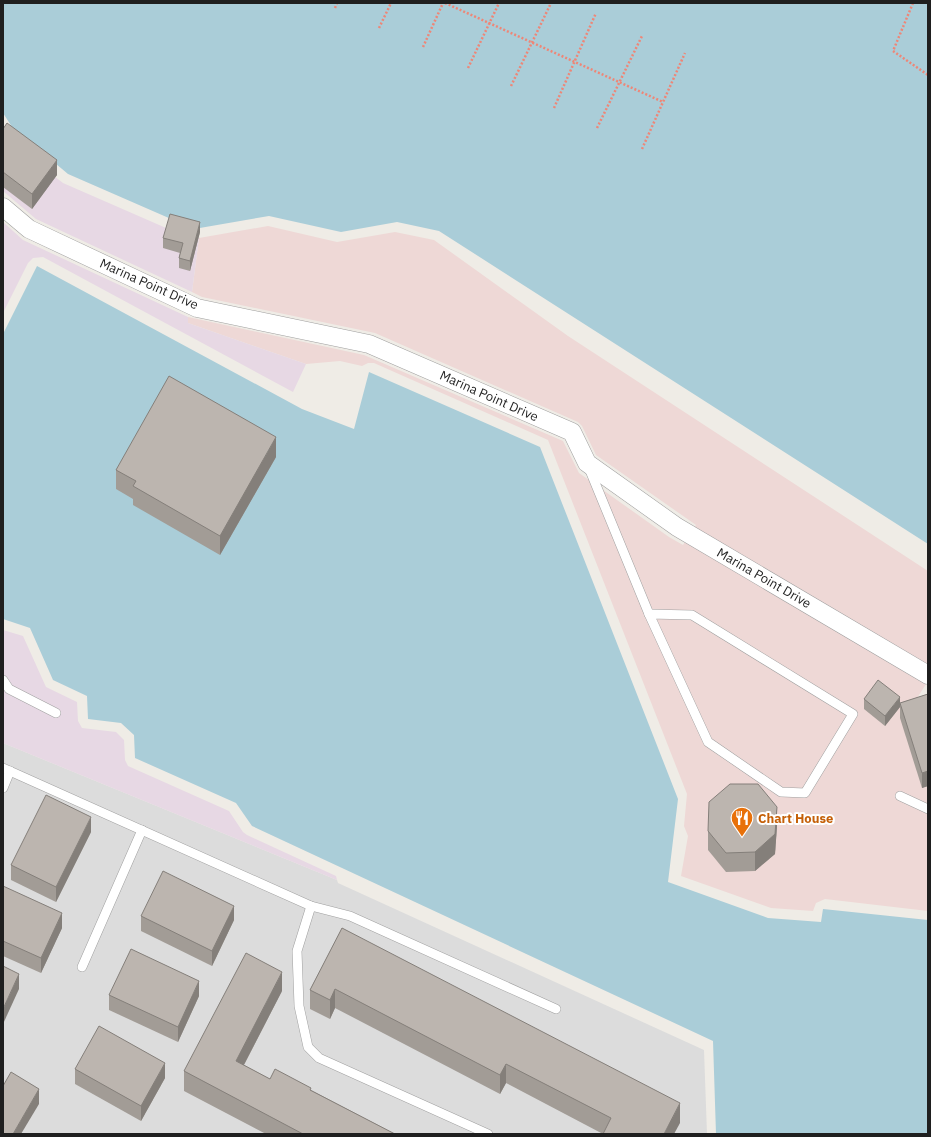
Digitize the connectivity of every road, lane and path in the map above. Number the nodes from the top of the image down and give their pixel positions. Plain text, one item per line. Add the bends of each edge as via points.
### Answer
1 (337, 3) edge
2 (391, 3) edge
3 (444, 3) edge
4 (499, 3) edge
5 (551, 3) edge
6 (913, 3) edge
7 (335, 8) dead end
8 (596, 13) dead end
9 (489, 23) junction
10 (379, 28) dead end
11 (642, 36) dead end
12 (532, 43) junction
13 (423, 46) dead end
14 (685, 53) dead end
15 (574, 62) junction
16 (468, 68) dead end
17 (928, 75) edge
18 (619, 82) junction
19 (510, 86) dead end
20 (663, 102) junction
21 (554, 108) dead end
22 (598, 128) dead end
23 (642, 148) dead end
24 (3, 207) edge
25 (587, 463) junction
26 (648, 614) junction
27 (928, 675) edge
28 (3, 680) edge
29 (56, 713) dead end
30 (7, 770) edge
31 (3, 788) edge
32 (900, 796) dead end
33 (928, 809) edge
34 (142, 830) junction
35 (311, 906) junction
36 (82, 967) dead end
37 (556, 1008) dead end
38 (488, 1134) edge

1 - 7 path
2 - 10 path
3 - 9 path
3 - 13 path
4 - 9 path
5 - 12 path
6 - 17 path via 893,51
8 - 15 path
9 - 12 path
9 - 16 path
11 - 18 path
12 - 15 path
12 - 19 path
14 - 20 path
15 - 18 path
15 - 21 path
18 - 20 path
18 - 22 path
20 - 23 path
24 - 25 street, Marina Point Drive via 29,229 197,308 369,344 572,432
25 - 26 lane
25 - 27 street, Marina Point Drive via 677,528
26 - 26 lane via 692,615 853,714 805,792 781,792 708,742
28 - 29 lane via 9,689
30 - 31 lane
30 - 34 lane
32 - 33 lane
34 - 35 lane
34 - 36 lane
35 - 37 lane via 350,916
35 - 38 lane via 297,951 299,1006 308,1047 319,1058

